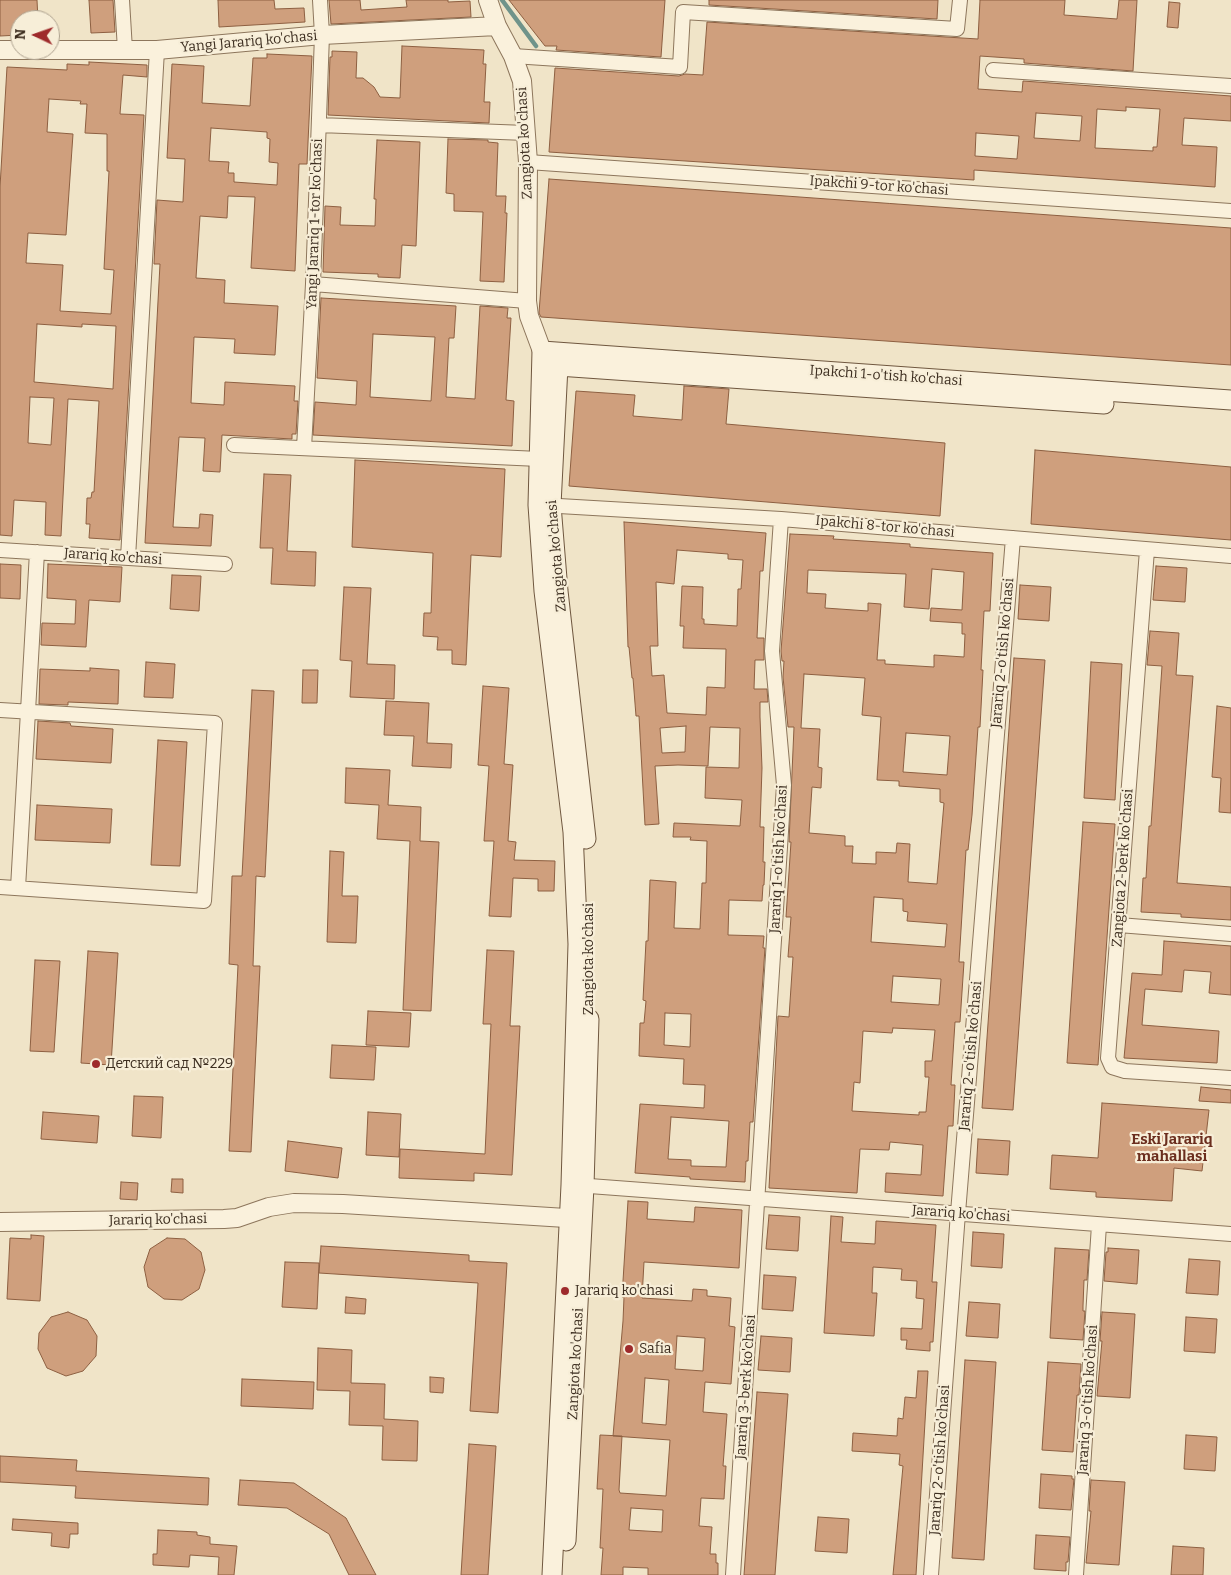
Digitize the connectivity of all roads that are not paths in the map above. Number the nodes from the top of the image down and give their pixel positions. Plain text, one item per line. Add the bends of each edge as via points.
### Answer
1 (122, 0) edge
2 (320, 0) edge
3 (488, 0) edge
4 (960, 0) edge
5 (497, 26) junction
6 (322, 35) junction
7 (0, 50) edge
8 (125, 50) junction
9 (157, 50) junction
10 (513, 56) junction
11 (993, 70) dead end
12 (1231, 86) edge
13 (319, 125) junction
14 (526, 133) junction
15 (528, 162) junction
16 (1231, 211) edge
17 (313, 284) junction
18 (527, 301) junction
19 (542, 351) junction
20 (558, 366) junction
21 (1231, 400) edge
22 (1231, 413) edge
23 (234, 445) dead end
24 (304, 448) junction
25 (539, 459) junction
26 (545, 505) junction
27 (781, 519) junction
28 (1013, 538) junction
29 (0, 550) edge
30 (1147, 550) junction
31 (37, 552) junction
32 (1231, 556) edge
33 (128, 558) junction
34 (225, 564) dead end
35 (0, 710) edge
36 (28, 711) junction
37 (0, 887) edge
38 (18, 888) junction
39 (1119, 925) junction
40 (1231, 934) edge
41 (1231, 1078) edge
42 (578, 1185) junction
43 (758, 1199) junction
44 (958, 1213) junction
45 (576, 1219) junction
46 (0, 1222) edge
47 (1100, 1225) junction
48 (1231, 1234) edge
49 (552, 1575) edge
50 (564, 1575) edge
51 (733, 1575) edge
52 (931, 1575) edge
53 (1076, 1575) edge

1 - 8 street
2 - 6 street, Yangi Jarariq 1-tor ko'chasi
3 - 5 street, Zangiota ko'chasi
4 - 10 street via 957,29 683,12 680,67
5 - 6 street, Yangi Jarariq ko'chasi
5 - 10 street, Zangiota ko'chasi
6 - 9 street, Yangi Jarariq ko'chasi
6 - 13 street, Yangi Jarariq 1-tor ko'chasi
7 - 8 street, Yangi Jarariq ko'chasi
8 - 9 street, Yangi Jarariq ko'chasi
9 - 33 street
10 - 14 street, Zangiota ko'chasi via 522,81
11 - 12 street
13 - 14 street
13 - 17 street, Yangi Jarariq 1-tor ko'chasi
14 - 15 street, Zangiota ko'chasi
15 - 16 street, Ipakchi 9-tor ko'chasi
15 - 18 street, Zangiota ko'chasi
17 - 18 street
17 - 24 street, Yangi Jarariq 1-tor ko'chasi
18 - 19 street, Zangiota ko'chasi
19 - 20 street, Zangiota ko'chasi
19 - 21 main road, Ipakchi 1-o'tish ko'chasi
19 - 25 main road, Zangiota ko'chasi
20 - 22 main road, Ipakchi 1-o'tish ko'chasi
20 - 26 main road, Zangiota ko'chasi
23 - 24 street
24 - 25 street
25 - 26 main road, Zangiota ko'chasi
26 - 27 street, Ipakchi 8-tor ko'chasi
26 - 42 main road, Zangiota ko'chasi via 586,835 591,944
27 - 28 street, Ipakchi 8-tor ko'chasi
27 - 43 street, Jarariq 1-o'tish ko'chasi via 772,651 784,785
28 - 30 street, Ipakchi 8-tor ko'chasi
28 - 44 street, Jarariq 2-o'tish ko'chasi
29 - 31 street, Jarariq ko'chasi
30 - 32 street, Ipakchi 8-tor ko'chasi
30 - 39 street, Zangiota 2-berk ko'chasi
31 - 33 street, Jarariq ko'chasi
31 - 36 street
33 - 34 street, Jarariq ko'chasi
35 - 36 street
36 - 38 street
36 - 38 street via 215,723 204,901
37 - 38 street
39 - 40 street
39 - 41 street, Zangiota 2-berk ko'chasi via 1108,1058 1112,1067 1125,1071
42 - 43 street, Jarariq ko'chasi
42 - 45 main road, Zangiota ko'chasi
43 - 44 street, Jarariq ko'chasi
43 - 51 street, Jarariq 3-berk ko'chasi
44 - 47 street, Jarariq ko'chasi
44 - 52 street, Jarariq 2-o'tish ko'chasi
45 - 46 street, Jarariq ko'chasi via 294,1203 224,1219
45 - 49 main road, Zangiota ko'chasi
45 - 50 main road, Zangiota ko'chasi
47 - 48 street, Jarariq ko'chasi
47 - 53 street, Jarariq 3-o'tish ko'chasi

